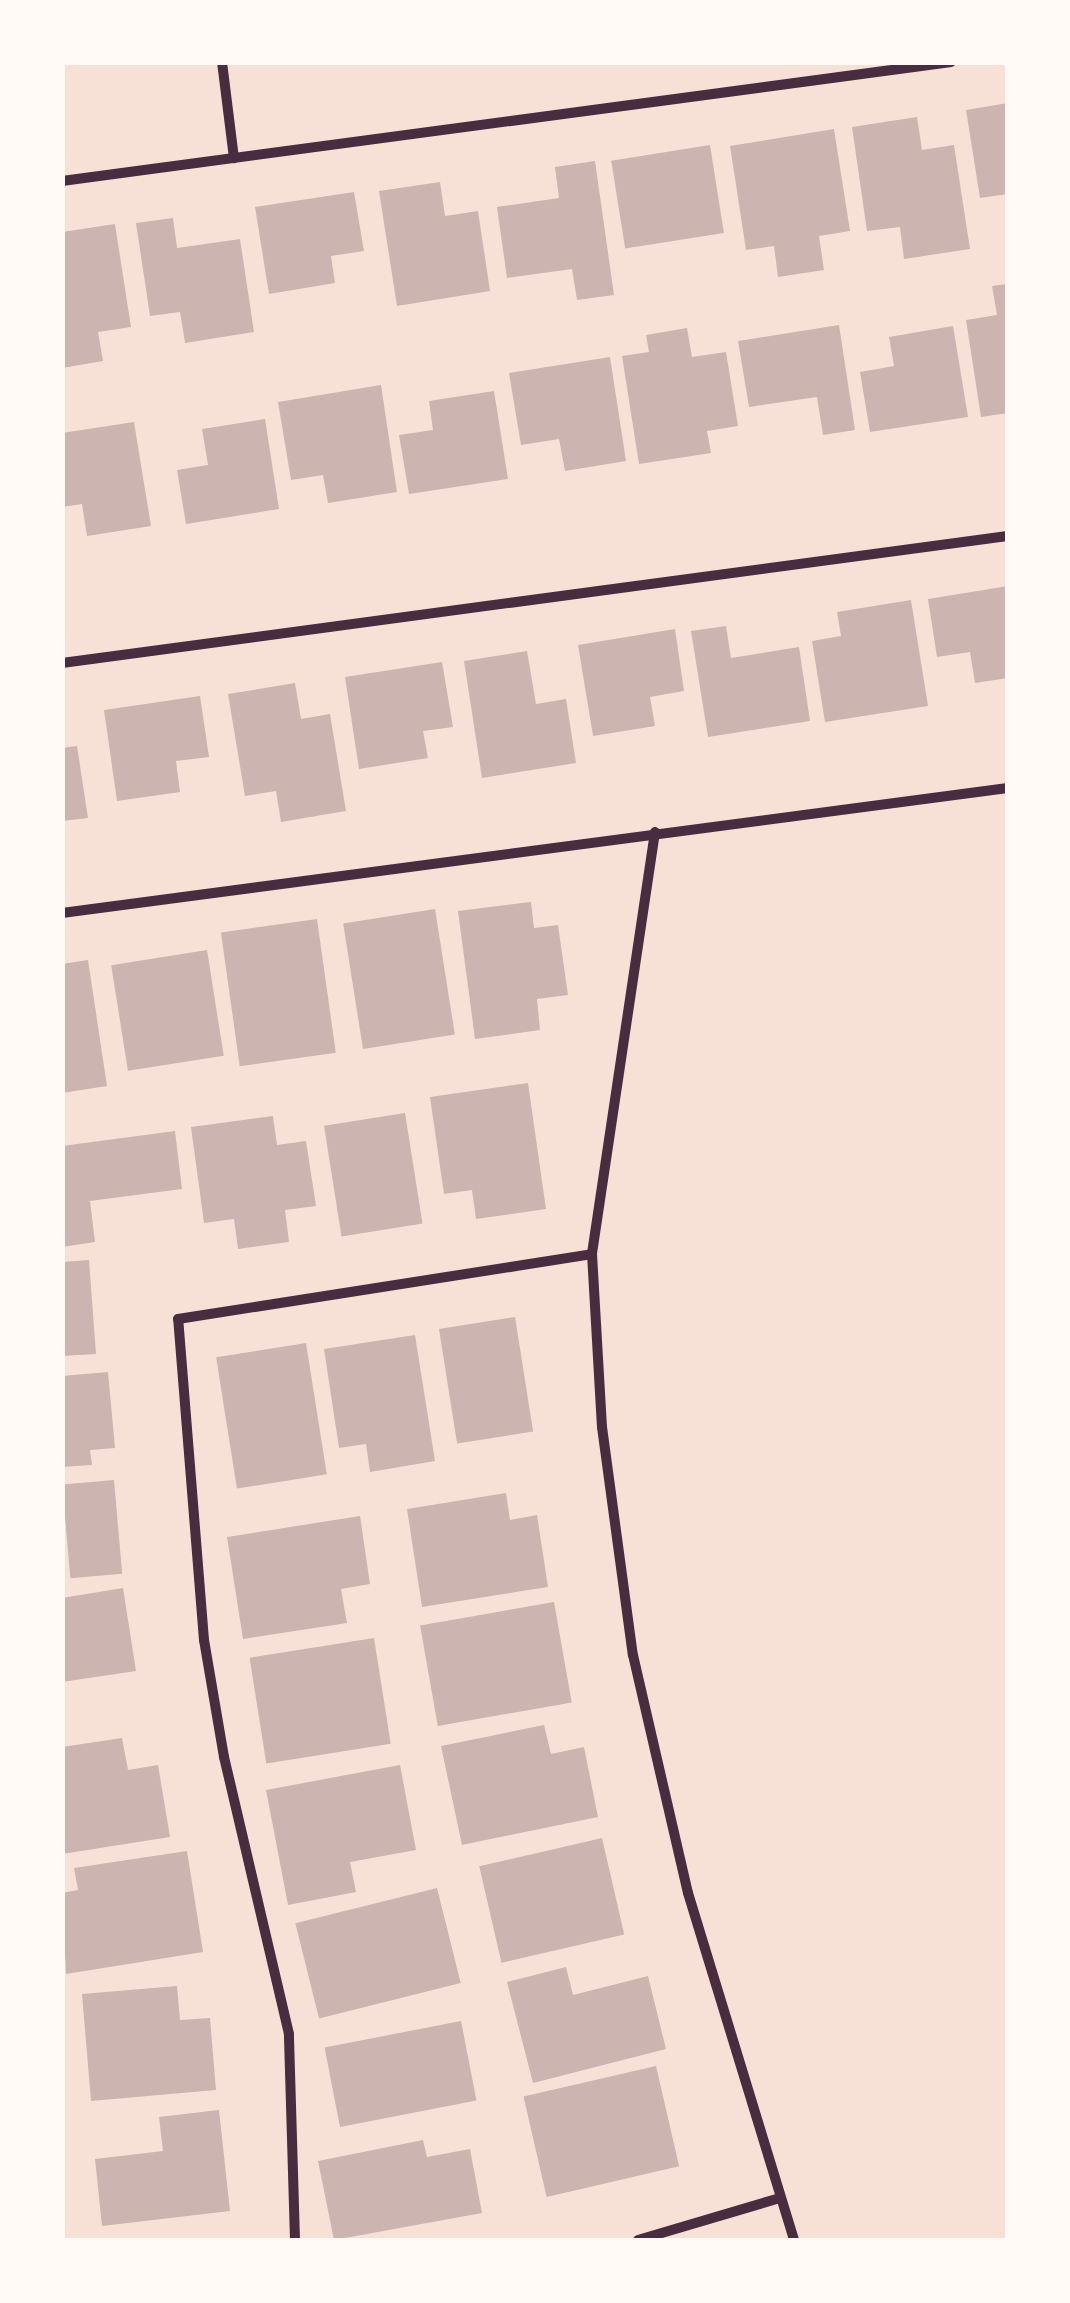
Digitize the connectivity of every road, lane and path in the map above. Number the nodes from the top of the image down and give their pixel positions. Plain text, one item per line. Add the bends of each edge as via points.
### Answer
1 (222, 62) edge
2 (951, 62) edge
3 (234, 158) junction
4 (62, 181) edge
5 (1008, 536) edge
6 (62, 664) edge
7 (1008, 788) edge
8 (654, 832) junction
9 (62, 913) edge
10 (592, 1254) junction
11 (780, 2198) junction
12 (295, 2240) edge
13 (638, 2240) edge
14 (794, 2240) edge

1 - 3 street
2 - 3 street
3 - 4 street
5 - 6 street
7 - 8 street
8 - 9 street
8 - 10 street
10 - 11 street via 602,1427 632,1655 688,1893
10 - 12 street via 178,1320 204,1640 224,1757 289,2034
11 - 13 street
11 - 14 street

